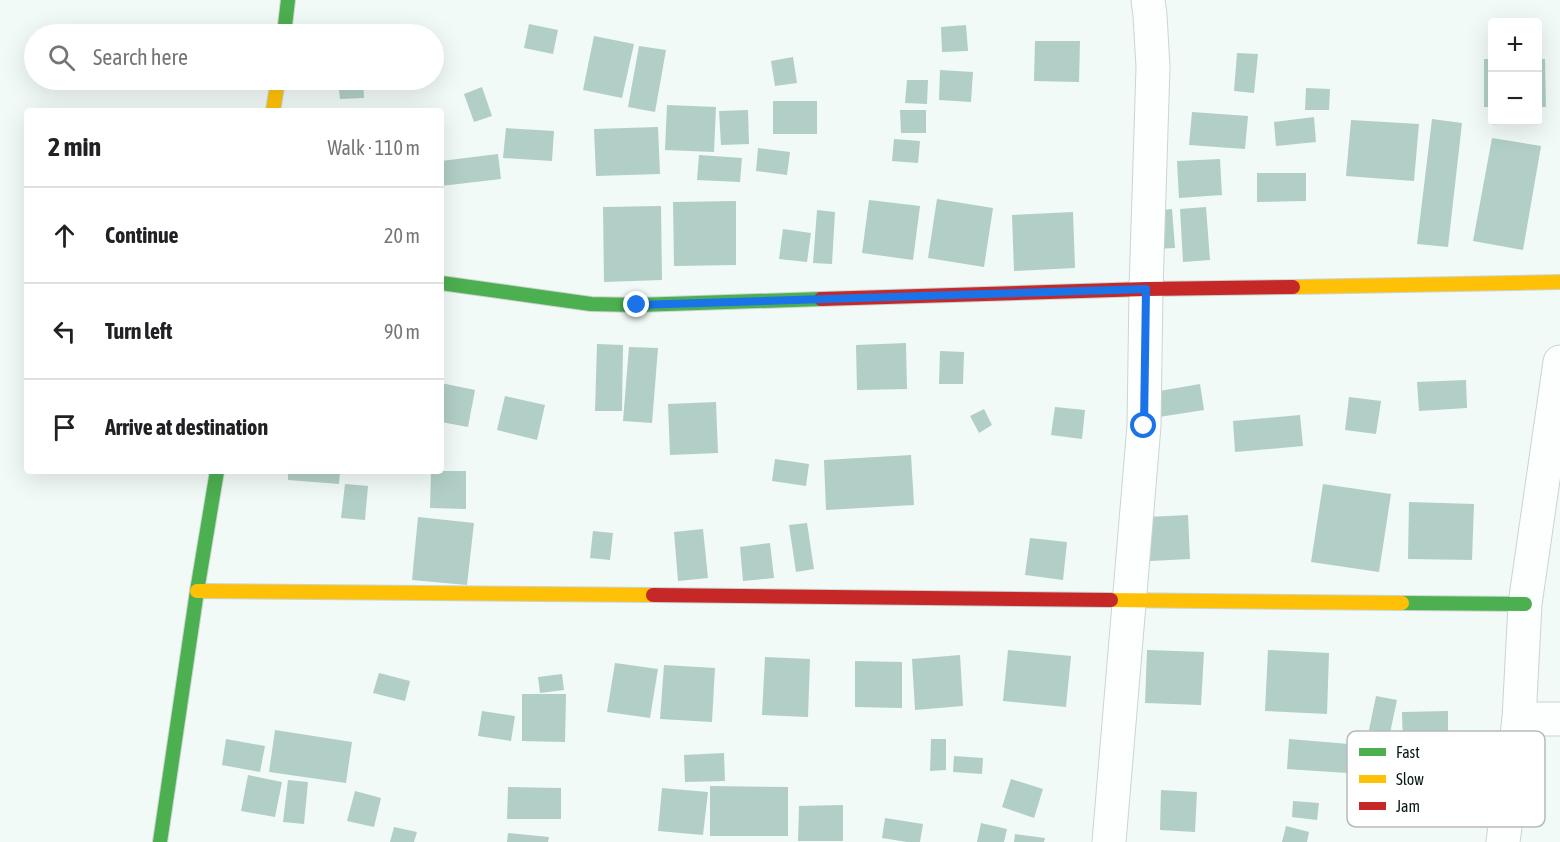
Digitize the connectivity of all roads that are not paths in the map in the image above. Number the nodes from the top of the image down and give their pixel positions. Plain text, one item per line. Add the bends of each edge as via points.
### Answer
1 (288, 0) edge
2 (1148, 0) edge
3 (285, 24) edge
4 (276, 90) edge
5 (273, 108) edge
6 (1560, 282) edge
7 (444, 283) edge
8 (1146, 289) junction
9 (1560, 362) edge
10 (216, 474) edge
11 (197, 591) junction
12 (1129, 601) junction
13 (1525, 604) junction
14 (1560, 718) edge
15 (1519, 719) junction
16 (1517, 731) edge
17 (1505, 827) edge
18 (159, 842) edge
19 (1109, 842) edge
20 (1503, 842) edge

1 - 3 street
2 - 8 street via 1153,67
4 - 5 street
6 - 8 street
7 - 8 street via 591,304 637,305
8 - 12 street via 1144,426
9 - 13 street
10 - 11 street
11 - 12 street
11 - 18 street
12 - 13 street
12 - 19 street
13 - 15 street
14 - 15 street
15 - 16 street
17 - 20 street

